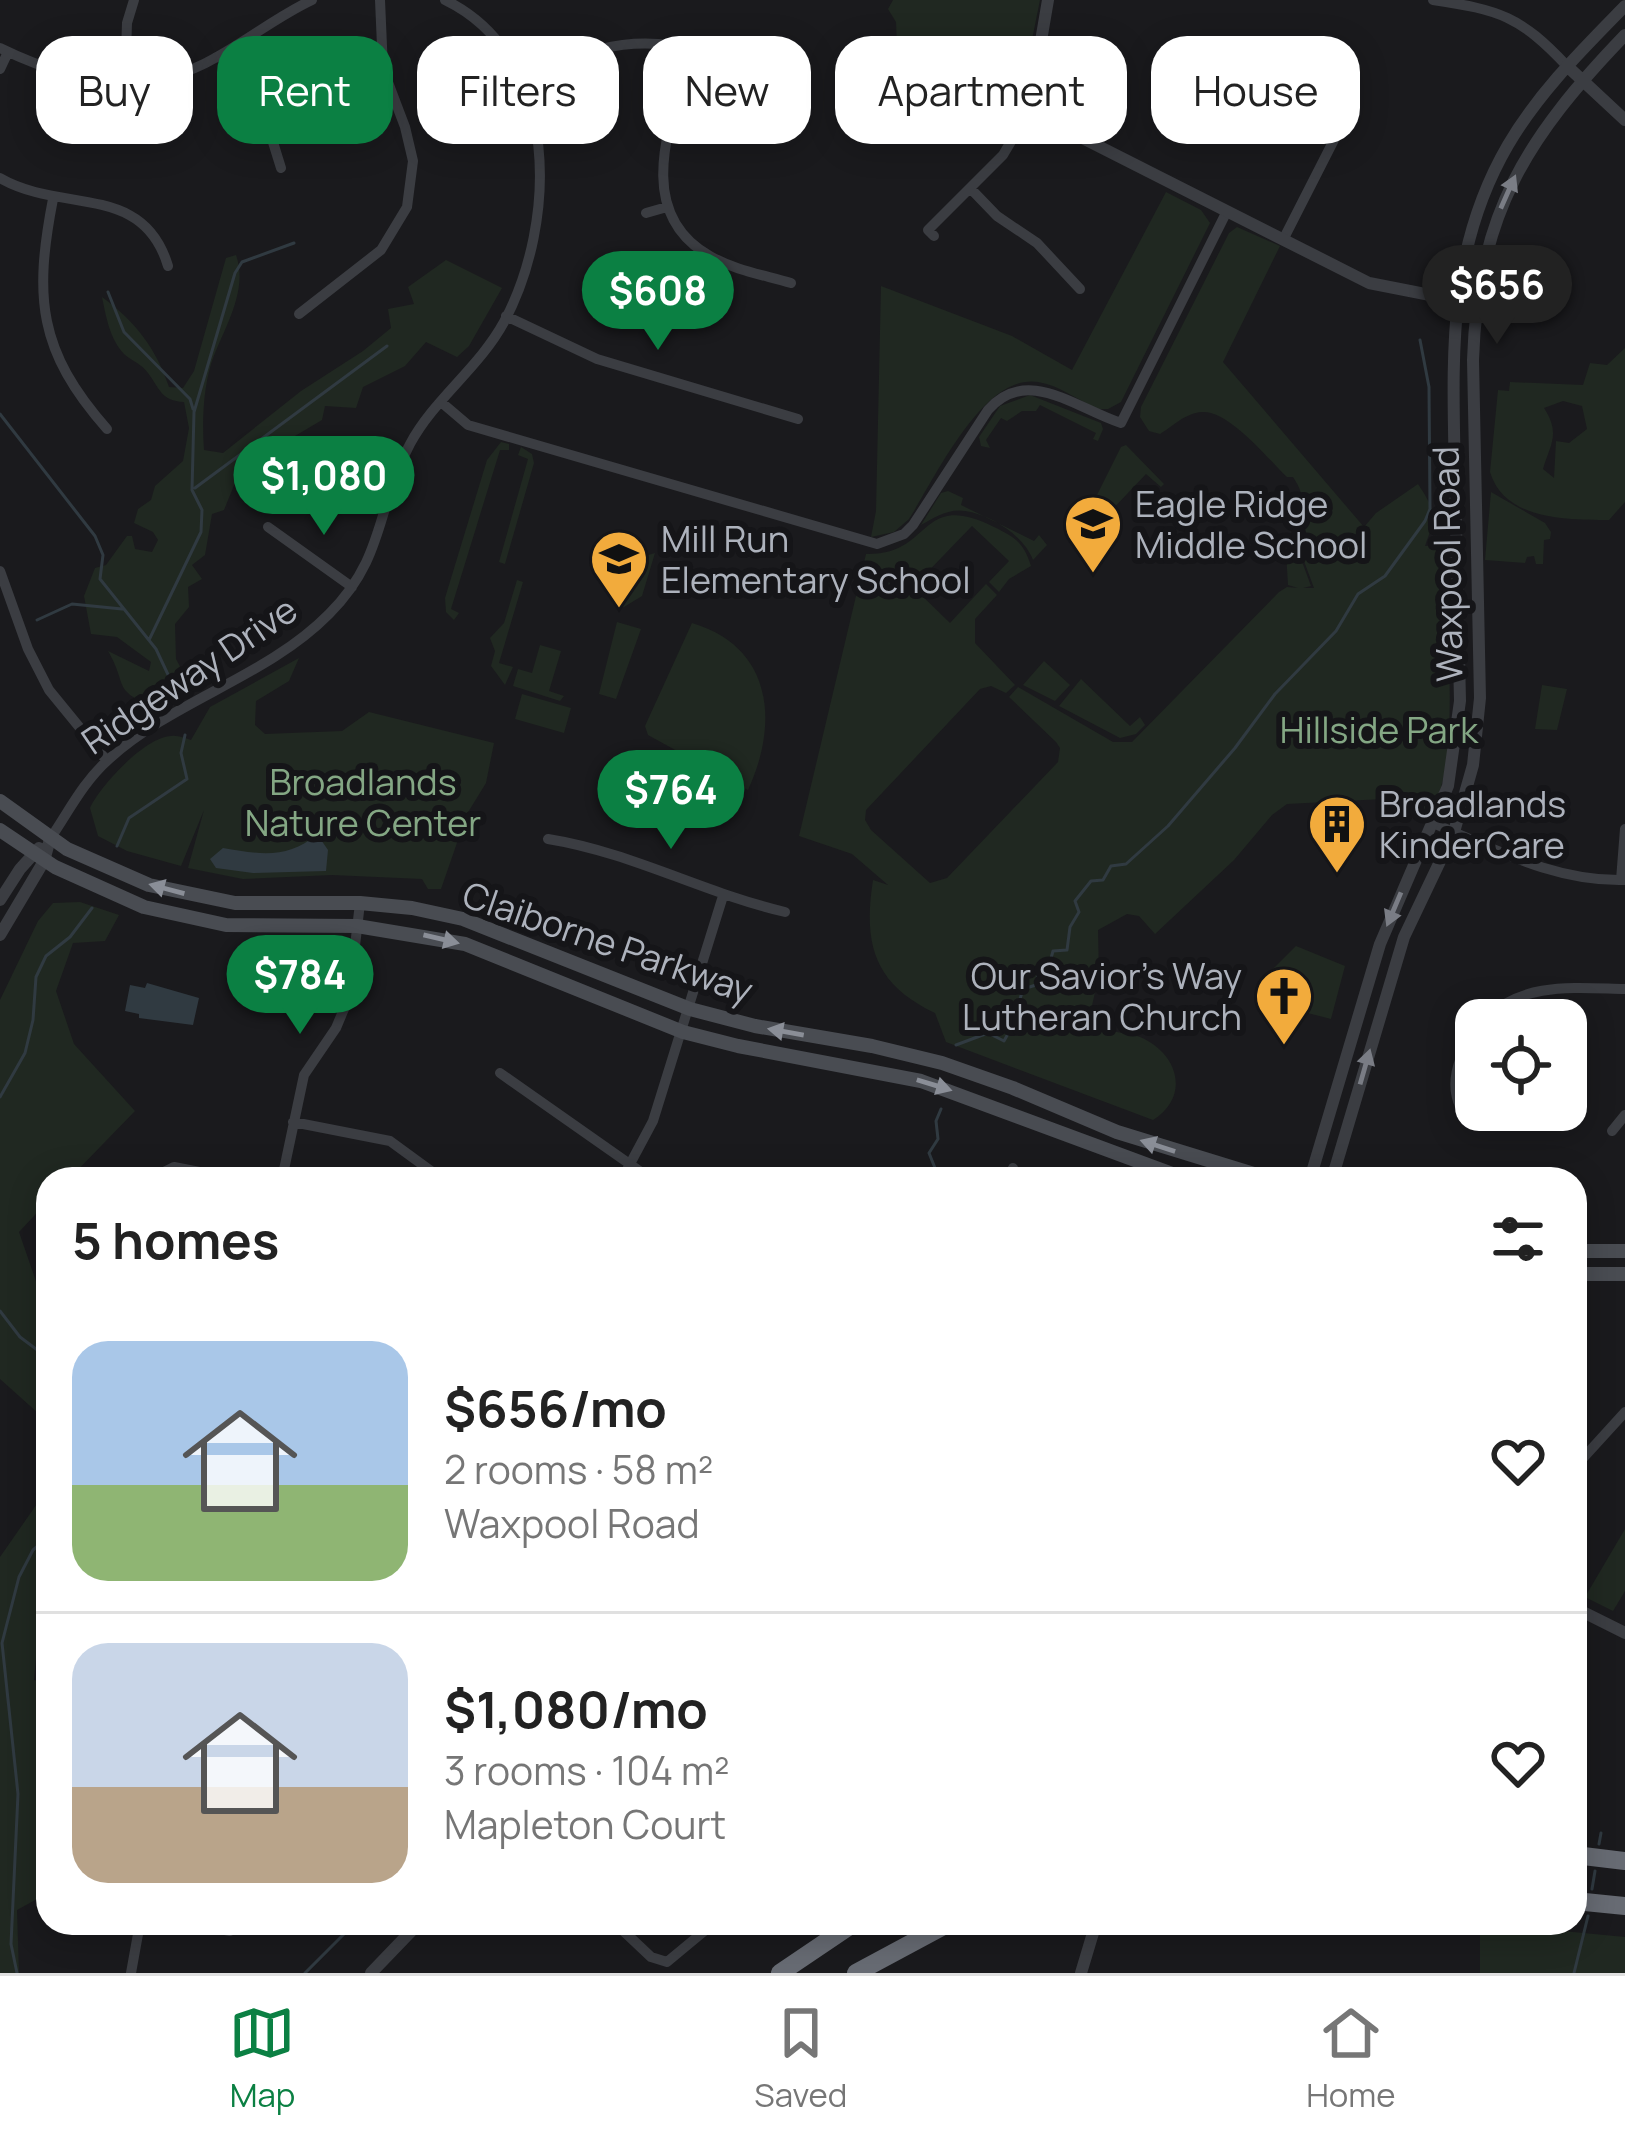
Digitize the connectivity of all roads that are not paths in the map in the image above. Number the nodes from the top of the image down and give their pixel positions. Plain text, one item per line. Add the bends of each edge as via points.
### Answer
1 (134, 0) edge
2 (312, 0) edge
3 (380, 0) edge
4 (445, 0) edge
5 (1048, 0) edge
6 (1433, 0) edge
7 (1466, 2) edge
8 (1625, 6) edge
9 (1625, 35) edge
10 (127, 36) edge
11 (252, 36) edge
12 (494, 36) edge
13 (1042, 36) edge
14 (4, 50) edge
15 (36, 61) edge
16 (1567, 66) junction
17 (0, 69) edge
18 (1582, 80) junction
19 (1625, 120) edge
20 (273, 144) edge
21 (537, 144) edge
22 (665, 144) edge
23 (1010, 144) edge
24 (1093, 144) edge
25 (1332, 144) edge
26 (280, 168) dead end
27 (0, 178) edge
28 (970, 188) junction
29 (53, 199) junction
30 (667, 207) junction
31 (1226, 211) junction
32 (646, 213) dead end
33 (934, 236) dead end
34 (1283, 240) junction
35 (168, 266) dead end
36 (791, 284) dead end
37 (1080, 290) dead end
38 (1455, 300) junction
39 (1476, 304) junction
40 (299, 314) dead end
41 (506, 316) junction
42 (441, 402) junction
43 (798, 419) dead end
44 (106, 430) dead end
45 (268, 526) dead end
46 (0, 571) edge
47 (352, 587) junction
48 (107, 761) junction
49 (0, 801) edge
50 (1435, 824) junction
51 (0, 830) edge
52 (1625, 830) edge
53 (1454, 832) junction
54 (50, 839) junction
55 (548, 839) dead end
56 (38, 857) junction
57 (1623, 880) edge
58 (723, 896) junction
59 (0, 900) edge
60 (360, 903) junction
61 (785, 913) dead end
62 (357, 926) junction
63 (0, 935) edge
64 (1625, 989) edge
65 (1517, 999) edge
66 (690, 1009) junction
67 (683, 1031) junction
68 (500, 1072) dead end
69 (1625, 1115) edge
70 (293, 1122) junction
71 (1612, 1131) dead end
72 (631, 1166) joint
73 (284, 1167) edge
74 (426, 1167) edge
75 (1154, 1167) edge
76 (1231, 1167) edge
77 (1314, 1167) edge
78 (1336, 1167) edge
79 (1587, 1251) edge
80 (1625, 1251) edge
81 (1587, 1274) edge
82 (1625, 1274) edge
83 (1625, 1412) edge
84 (1587, 1454) edge
85 (1587, 1614) edge
86 (1625, 1633) edge
87 (1587, 1856) edge
88 (1625, 1861) edge
89 (1587, 1902) edge
90 (1625, 1906) edge
91 (138, 1935) edge
92 (407, 1935) edge
93 (628, 1935) edge
94 (700, 1935) edge
95 (836, 1935) edge
96 (927, 1935) edge
97 (1092, 1935) edge
98 (130, 1973) edge
99 (371, 1973) edge
100 (780, 1973) edge
101 (856, 1973) edge
102 (1081, 1973) edge

1 - 10 street
2 - 11 street
3 - 40 street via 383,69 413,161 407,207 381,250
4 - 12 street, Ridgeway Drive
5 - 13 street
6 - 7 street
7 - 16 street via 1513,18
8 - 16 street, Waxpool Road
9 - 18 street, Waxpool Road
14 - 15 street
14 - 17 street
16 - 18 street
16 - 38 street, Waxpool Road via 1496,168
18 - 19 street
39 -> 18 street, Waxpool Road via 1510,184
20 - 26 street
21 - 41 street, Ridgeway Drive via 530,254
22 - 30 street
23 - 28 street
24 - 31 street
25 - 34 street
27 - 29 street
28 - 33 street via 928,230
28 - 37 street
29 - 35 street via 130,212 158,239
29 - 44 street via 40,272 43,311 68,376
30 - 32 street
30 - 36 street via 687,239 713,258
31 - 34 street
31 - 42 street via 1121,423 1042,389 1003,395 913,525 877,544 468,425
34 - 38 street via 1369,283
38 - 39 street
38 - 50 street, Waxpool Road via 1460,701
39 - 53 street, Waxpool Road via 1479,715
41 - 42 street, Ridgeway Drive
41 - 43 street via 597,359
42 - 47 street, Ridgeway Drive via 404,455 376,543
45 - 47 street
46 - 48 street via 37,668
47 - 48 street, Ridgeway Drive via 309,632
48 - 54 street, Ridgeway Drive
49 - 54 main road, Claiborne Parkway
50 - 53 street
50 -> 77 street, Waxpool Road via 1380,944
51 - 56 main road, Claiborne Parkway
52 - 57 street
53 - 57 street via 1548,870
78 -> 53 street, Waxpool Road via 1404,937
54 - 56 street
60 -> 54 main road, Claiborne Parkway via 206,899 121,874
55 - 58 street
56 - 59 street
56 - 62 main road, Claiborne Parkway via 102,891 194,920
56 - 63 street
58 - 61 street
58 - 66 street
60 - 62 street
60 - 66 main road, Claiborne Parkway via 489,927
62 -> 67 main road, Claiborne Parkway via 465,944
62 - 70 street via 349,997 304,1075
64 - 65 street via 1537,991
66 - 67 street
76 -> 66 main road, Claiborne Parkway via 942,1063
67 - 72 street
67 -> 75 main road, Claiborne Parkway via 921,1081
68 - 72 street
69 - 71 street
70 - 73 street
70 - 74 street via 390,1141
79 - 80 main road
81 - 82 main road
83 - 84 street
85 - 86 street
87 - 88 highway
89 - 90 highway
91 - 98 street
92 - 99 street
93 - 94 street via 667,1962
95 - 100 highway
96 - 101 highway
97 - 102 street

